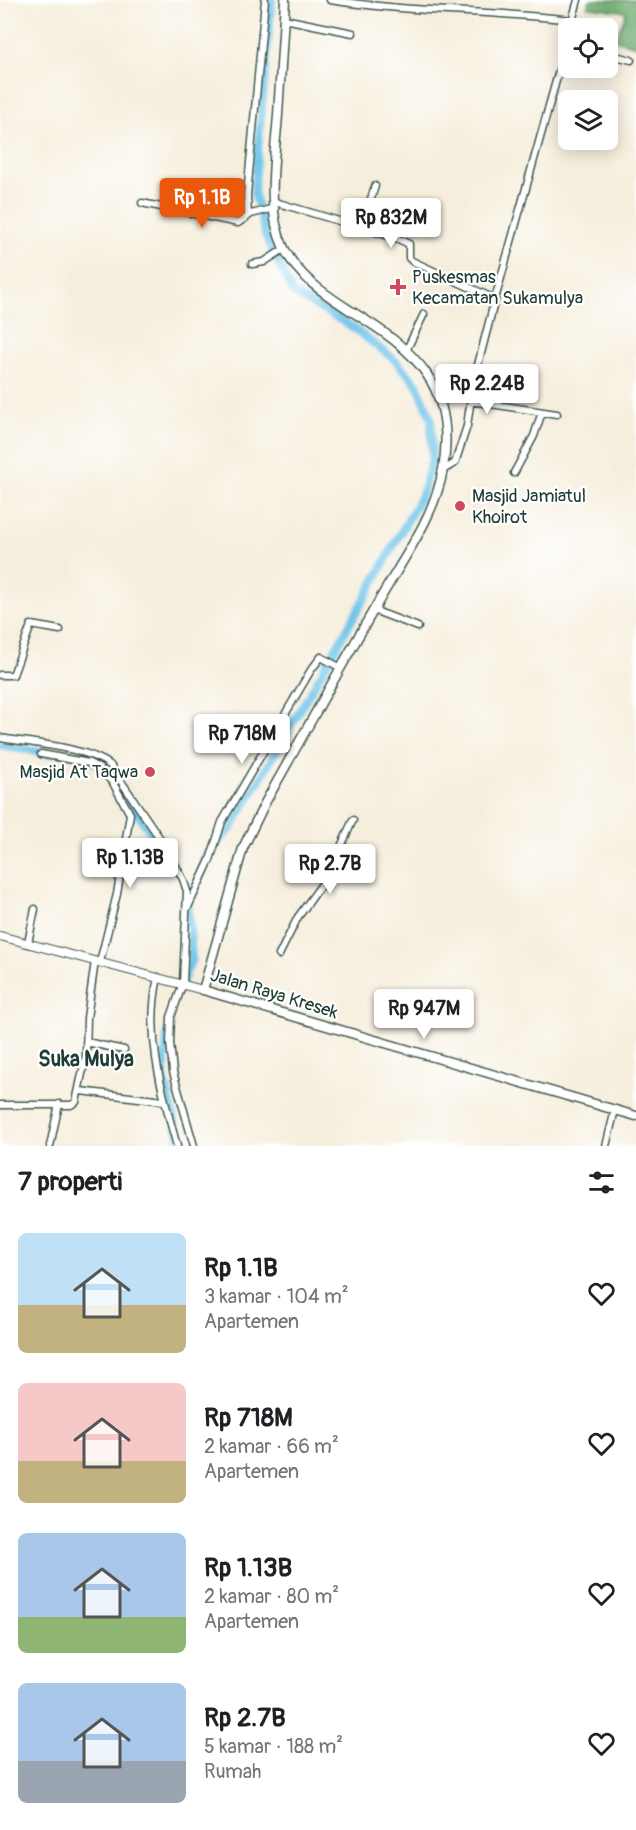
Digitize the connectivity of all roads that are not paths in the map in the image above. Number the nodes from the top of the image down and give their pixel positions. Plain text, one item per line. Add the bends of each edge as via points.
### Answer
1 (265, 0) edge
2 (285, 0) edge
3 (330, 0) edge
4 (578, 0) edge
5 (558, 18) edge
6 (573, 18) edge
7 (284, 20) junction
8 (353, 33) dead end
9 (618, 57) edge
10 (631, 60) dead end
11 (558, 77) edge
12 (375, 186) dead end
13 (142, 203) dead end
14 (275, 205) junction
15 (250, 215) junction
16 (402, 224) dead end
17 (362, 227) junction
18 (396, 238) junction
19 (282, 252) junction
20 (252, 264) dead end
21 (495, 299) junction
22 (424, 314) dead end
23 (407, 349) junction
24 (470, 401) junction
25 (542, 412) junction
26 (557, 414) dead end
27 (443, 470) junction
28 (514, 473) dead end
29 (373, 610) junction
30 (418, 627) dead end
31 (60, 630) dead end
32 (341, 668) junction
33 (0, 675) edge
34 (0, 738) edge
35 (41, 754) dead end
36 (353, 820) dead end
37 (35, 909) dead end
38 (187, 909) junction
39 (0, 936) edge
40 (28, 943) junction
41 (279, 955) dead end
42 (97, 962) junction
43 (161, 977) junction
44 (181, 982) junction
45 (203, 990) junction
46 (87, 1042) junction
47 (124, 1050) dead end
48 (80, 1091) junction
49 (171, 1102) junction
50 (59, 1104) junction
51 (0, 1105) edge
52 (615, 1110) junction
53 (636, 1116) edge
54 (50, 1146) edge
55 (177, 1146) edge
56 (194, 1146) edge
57 (606, 1146) edge

1 - 15 street via 247,195
2 - 7 main road
3 - 5 street
4 - 6 street
7 - 8 street
7 - 14 main road
9 - 10 street
11 - 21 street
12 - 17 street
13 - 15 street via 233,222 242,222
14 - 15 street
14 - 17 street
14 - 19 main road
16 - 18 street
17 - 18 street
18 - 21 street via 409,244 412,261
19 - 20 street
19 - 23 main road via 317,289
21 - 24 street
22 - 23 street
23 - 27 main road via 438,396 444,430
24 - 25 street
24 - 27 street via 455,463
25 - 26 street
25 - 28 street
27 - 29 main road via 419,530
29 - 30 street
29 - 32 main road
31 - 33 street via 31,625 13,675
32 - 38 street via 319,657 222,822 210,860
32 - 45 main road via 243,848
34 - 38 street via 84,754 110,765 180,872 187,891
35 - 42 street via 89,763 100,769 113,783 130,814 117,894
36 - 41 street via 327,877 298,917
37 - 40 street
38 - 44 street
39 - 40 street, Jalan Raya Kresek
40 - 42 street, Jalan Raya Kresek
42 - 43 street, Jalan Raya Kresek
42 - 46 street
43 - 44 street, Jalan Raya Kresek
43 - 49 street via 152,1022
44 - 45 street, Jalan Raya Kresek
44 - 49 street via 171,1017
45 - 52 main road, Jalan Raya Kresek
46 - 47 street
46 - 48 street
48 - 49 street
48 - 50 street via 73,1104
49 - 55 street
49 - 56 street
50 - 51 street
50 - 54 street
52 - 53 main road, Jalan Raya Kresek
52 - 57 street

